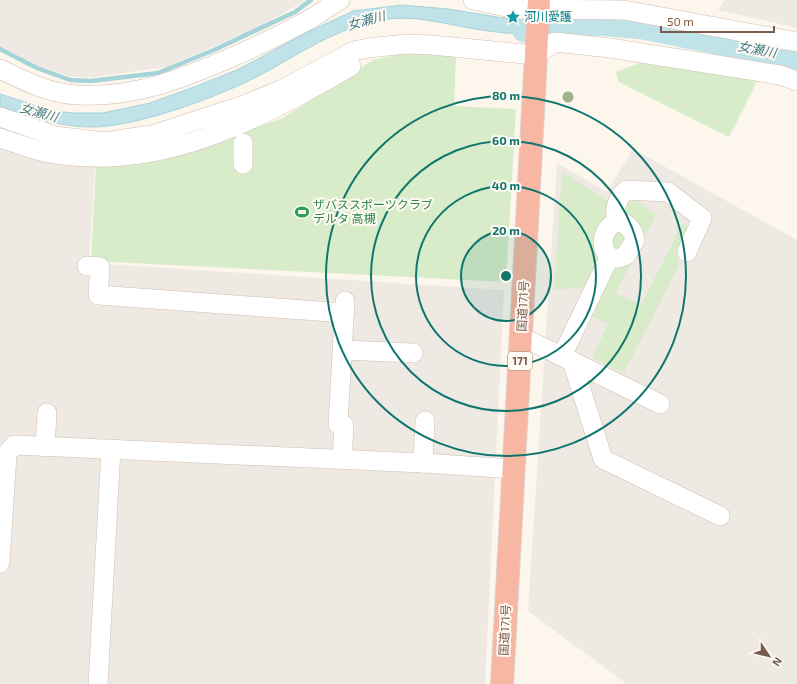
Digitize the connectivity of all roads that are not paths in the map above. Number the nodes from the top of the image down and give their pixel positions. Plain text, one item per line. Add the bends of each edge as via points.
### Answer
1 (340, 0) edge
2 (474, 0) edge
3 (543, 9) edge
4 (797, 42) edge
5 (537, 46) junction
6 (383, 47) junction
7 (0, 69) edge
8 (797, 81) edge
9 (0, 117) edge
10 (0, 138) edge
11 (243, 143) dead end
12 (243, 164) dead end
13 (618, 222) junction
14 (686, 252) dead end
15 (609, 258) junction
16 (87, 266) dead end
17 (522, 337) junction
18 (342, 350) junction
19 (413, 353) dead end
20 (567, 359) junction
21 (660, 404) dead end
22 (47, 413) dead end
23 (425, 421) dead end
24 (45, 446) junction
25 (111, 449) junction
26 (342, 459) junction
27 (422, 463) junction
28 (514, 469) junction
29 (720, 516) dead end
30 (0, 563) edge
31 (98, 684) edge
32 (502, 684) edge

1 - 7 street via 291,30 255,47 168,83 144,90 76,95 45,89
2 - 3 street via 516,9
3 - 4 street via 624,10
3 - 5 highway, 国道171号 / 171
5 - 6 street via 524,54 432,45 407,44
5 - 8 street via 555,42 610,48 780,75
5 - 17 highway, 国道171号 / 171
6 - 9 street via 354,51 257,100 152,135 104,142 78,140 55,136
6 - 10 street via 258,118 168,149 127,156 70,156
11 - 12 street
13 - 14 street via 615,214 617,205 626,190 668,192 702,218
13 - 15 street via 612,225 604,236 603,246
13 - 15 street via 629,227 635,240 626,255
15 - 20 street
16 - 18 street via 100,267 98,296 345,307
17 - 20 street
17 - 28 highway, 国道171号 / 171
18 - 19 street
18 - 26 street via 338,424 344,425
20 - 21 street
20 - 29 street via 603,459
22 - 24 street
23 - 27 street
24 - 25 street
24 - 30 street via 14,445 8,451
25 - 26 street
25 - 31 street
26 - 27 street
27 - 28 street
28 - 32 highway, 国道171号 / 171

